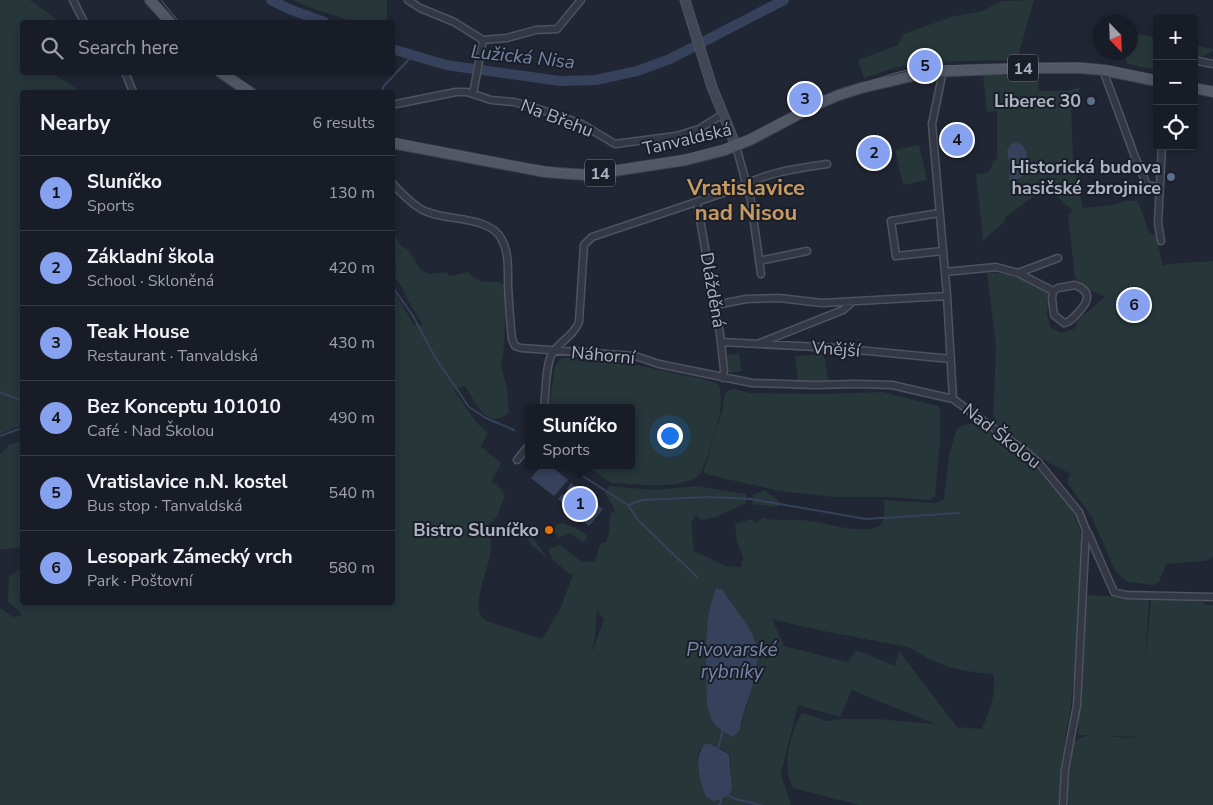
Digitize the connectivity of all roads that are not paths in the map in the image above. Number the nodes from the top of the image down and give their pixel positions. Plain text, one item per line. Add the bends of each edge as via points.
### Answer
1 (73, 0) edge
2 (150, 0) edge
3 (408, 0) edge
4 (581, 0) edge
5 (685, 0) edge
6 (83, 20) edge
7 (168, 20) edge
8 (483, 40) junction
9 (1198, 61) dead end
10 (1213, 64) edge
11 (1103, 70) junction
12 (943, 71) junction
13 (126, 75) edge
14 (224, 75) edge
15 (1153, 79) edge
16 (1198, 89) edge
17 (132, 90) edge
18 (246, 90) edge
19 (1213, 92) edge
20 (473, 94) junction
21 (396, 104) dead end
22 (723, 114) junction
23 (395, 144) edge
24 (736, 146) junction
25 (1162, 150) edge
26 (827, 164) dead end
27 (747, 182) junction
28 (395, 186) edge
29 (1160, 188) junction
30 (697, 202) junction
31 (939, 213) junction
32 (1161, 241) dead end
33 (808, 251) dead end
34 (943, 251) junction
35 (1058, 258) dead end
36 (759, 261) junction
37 (945, 272) junction
38 (1018, 273) junction
39 (761, 274) dead end
40 (1053, 291) junction
41 (947, 296) junction
42 (852, 302) junction
43 (716, 305) junction
44 (721, 342) junction
45 (757, 345) junction
46 (554, 351) junction
47 (951, 359) junction
48 (723, 378) junction
49 (953, 398) junction
50 (544, 404) edge
51 (525, 450) edge
52 (517, 460) dead end
53 (1086, 530) junction
54 (1213, 597) edge
55 (1064, 805) edge

1 - 6 street
2 - 7 main road
3 - 8 street
4 - 8 street via 557,29
5 - 22 street
8 - 20 street
9 - 10 street
11 - 12 main road, Tanvaldská / 14
11 - 15 main road, Tanvaldská / 14
11 - 29 street via 1147,185
12 - 24 main road, Tanvaldská / 14 via 839,95
12 - 31 street, Nad Školou via 932,124
13 - 17 street
14 - 18 main road
16 - 19 main road
20 - 21 street, Na Břehu via 456,92
20 - 22 street, Na Břehu via 514,102 574,121 614,144 676,136 699,129
22 - 24 street
23 - 24 main road, Tanvaldská / 14 via 571,175 686,160
24 - 27 street
25 - 29 street
26 - 27 street via 784,170
27 - 30 street
27 - 36 street
28 - 46 street, Náhorní via 421,209 481,224 502,239 507,259 512,340 521,348
29 - 32 street via 1158,223
30 - 43 street, Dlážděná
30 - 46 street via 598,235 584,245 579,322 576,330
31 - 34 street, Nad Školou
31 - 34 street via 892,222 896,256
33 - 36 street
34 - 37 street, Nad Školou
35 - 38 street
36 - 39 street
37 - 38 street via 996,267
37 - 41 street, Nad Školou
38 - 40 street
40 - 40 street via 1075,285 1083,289 1087,300 1079,313 1064,323 1054,315
41 - 42 street
41 - 47 street, Nad Školou
42 - 43 street via 822,303 779,298 746,299
42 - 45 street via 843,310
43 - 44 street, Dlážděná
44 - 45 street, Vnější
44 - 48 street, Dlážděná
45 - 47 street, Vnější via 837,348
46 - 48 street, Náhorní via 635,356
46 - 50 street via 550,358
47 - 49 street, Nad Školou
48 - 49 street, Náhorní via 815,386 900,386
49 - 53 street, Nad Školou via 1038,462 1079,512
51 - 52 street
53 - 54 street, Nad Školou via 1114,592
53 - 55 street, Nad Školou via 1077,705 1065,769

